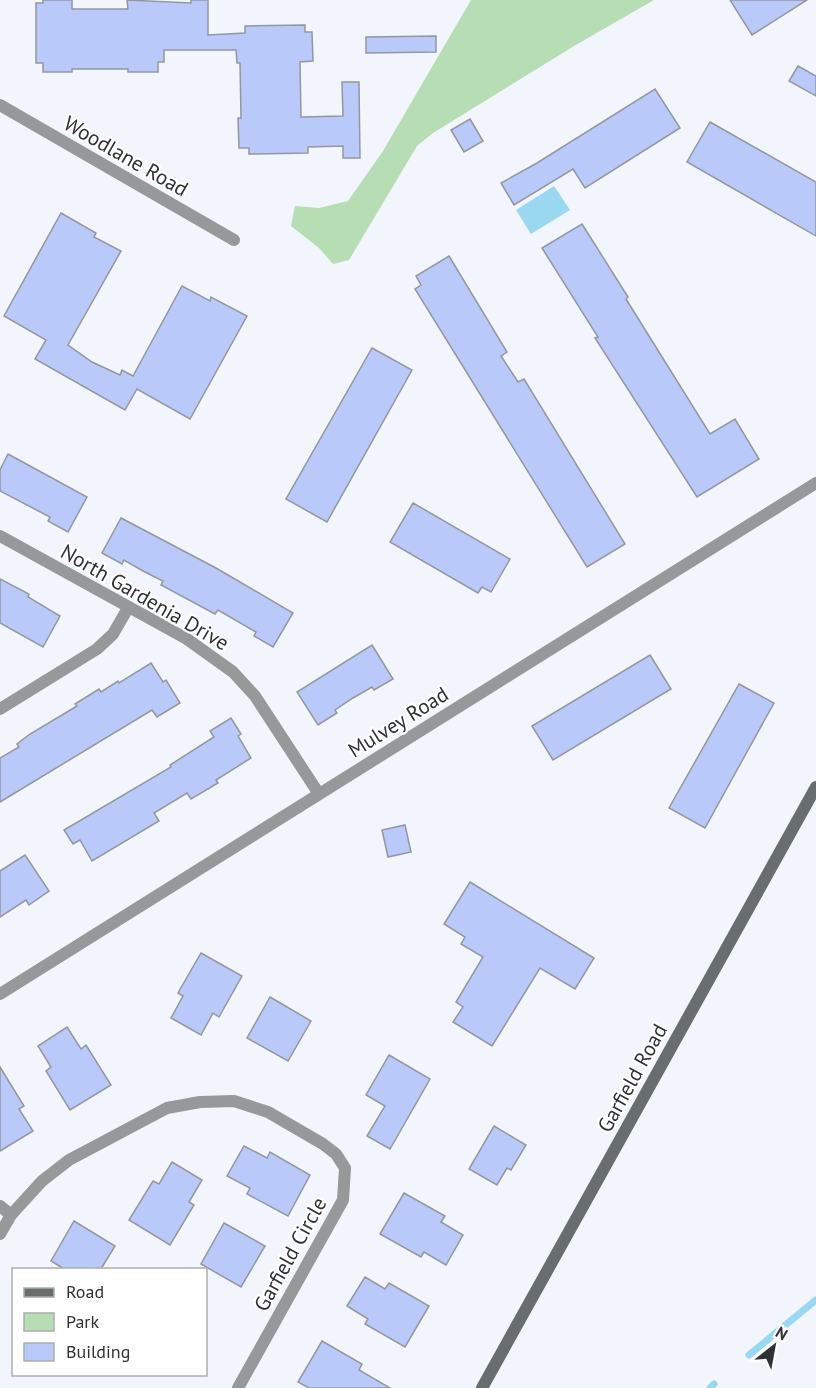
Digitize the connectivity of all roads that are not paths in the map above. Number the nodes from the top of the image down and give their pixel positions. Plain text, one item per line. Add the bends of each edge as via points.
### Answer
1 (0, 105) edge
2 (234, 240) dead end
3 (816, 483) edge
4 (0, 536) edge
5 (128, 608) junction
6 (0, 709) edge
7 (816, 787) edge
8 (319, 794) junction
9 (0, 994) edge
10 (0, 1206) edge
11 (10, 1215) junction
12 (0, 1234) edge
13 (243, 1386) edge
14 (482, 1388) edge

1 - 2 street, Woodlane Road
3 - 8 street, Mulvey Road
4 - 5 street, North Gardenia Drive
5 - 6 street via 113,634 97,650
5 - 8 street, North Gardenia Drive via 187,639 233,672 255,696
7 - 14 main road, Garfield Road
8 - 9 street, Mulvey Road
10 - 11 street
11 - 12 street, Garfield Circle
11 - 13 street, Garfield Circle via 69,1160 166,1108 234,1101 268,1112 323,1144 345,1168 343,1200

